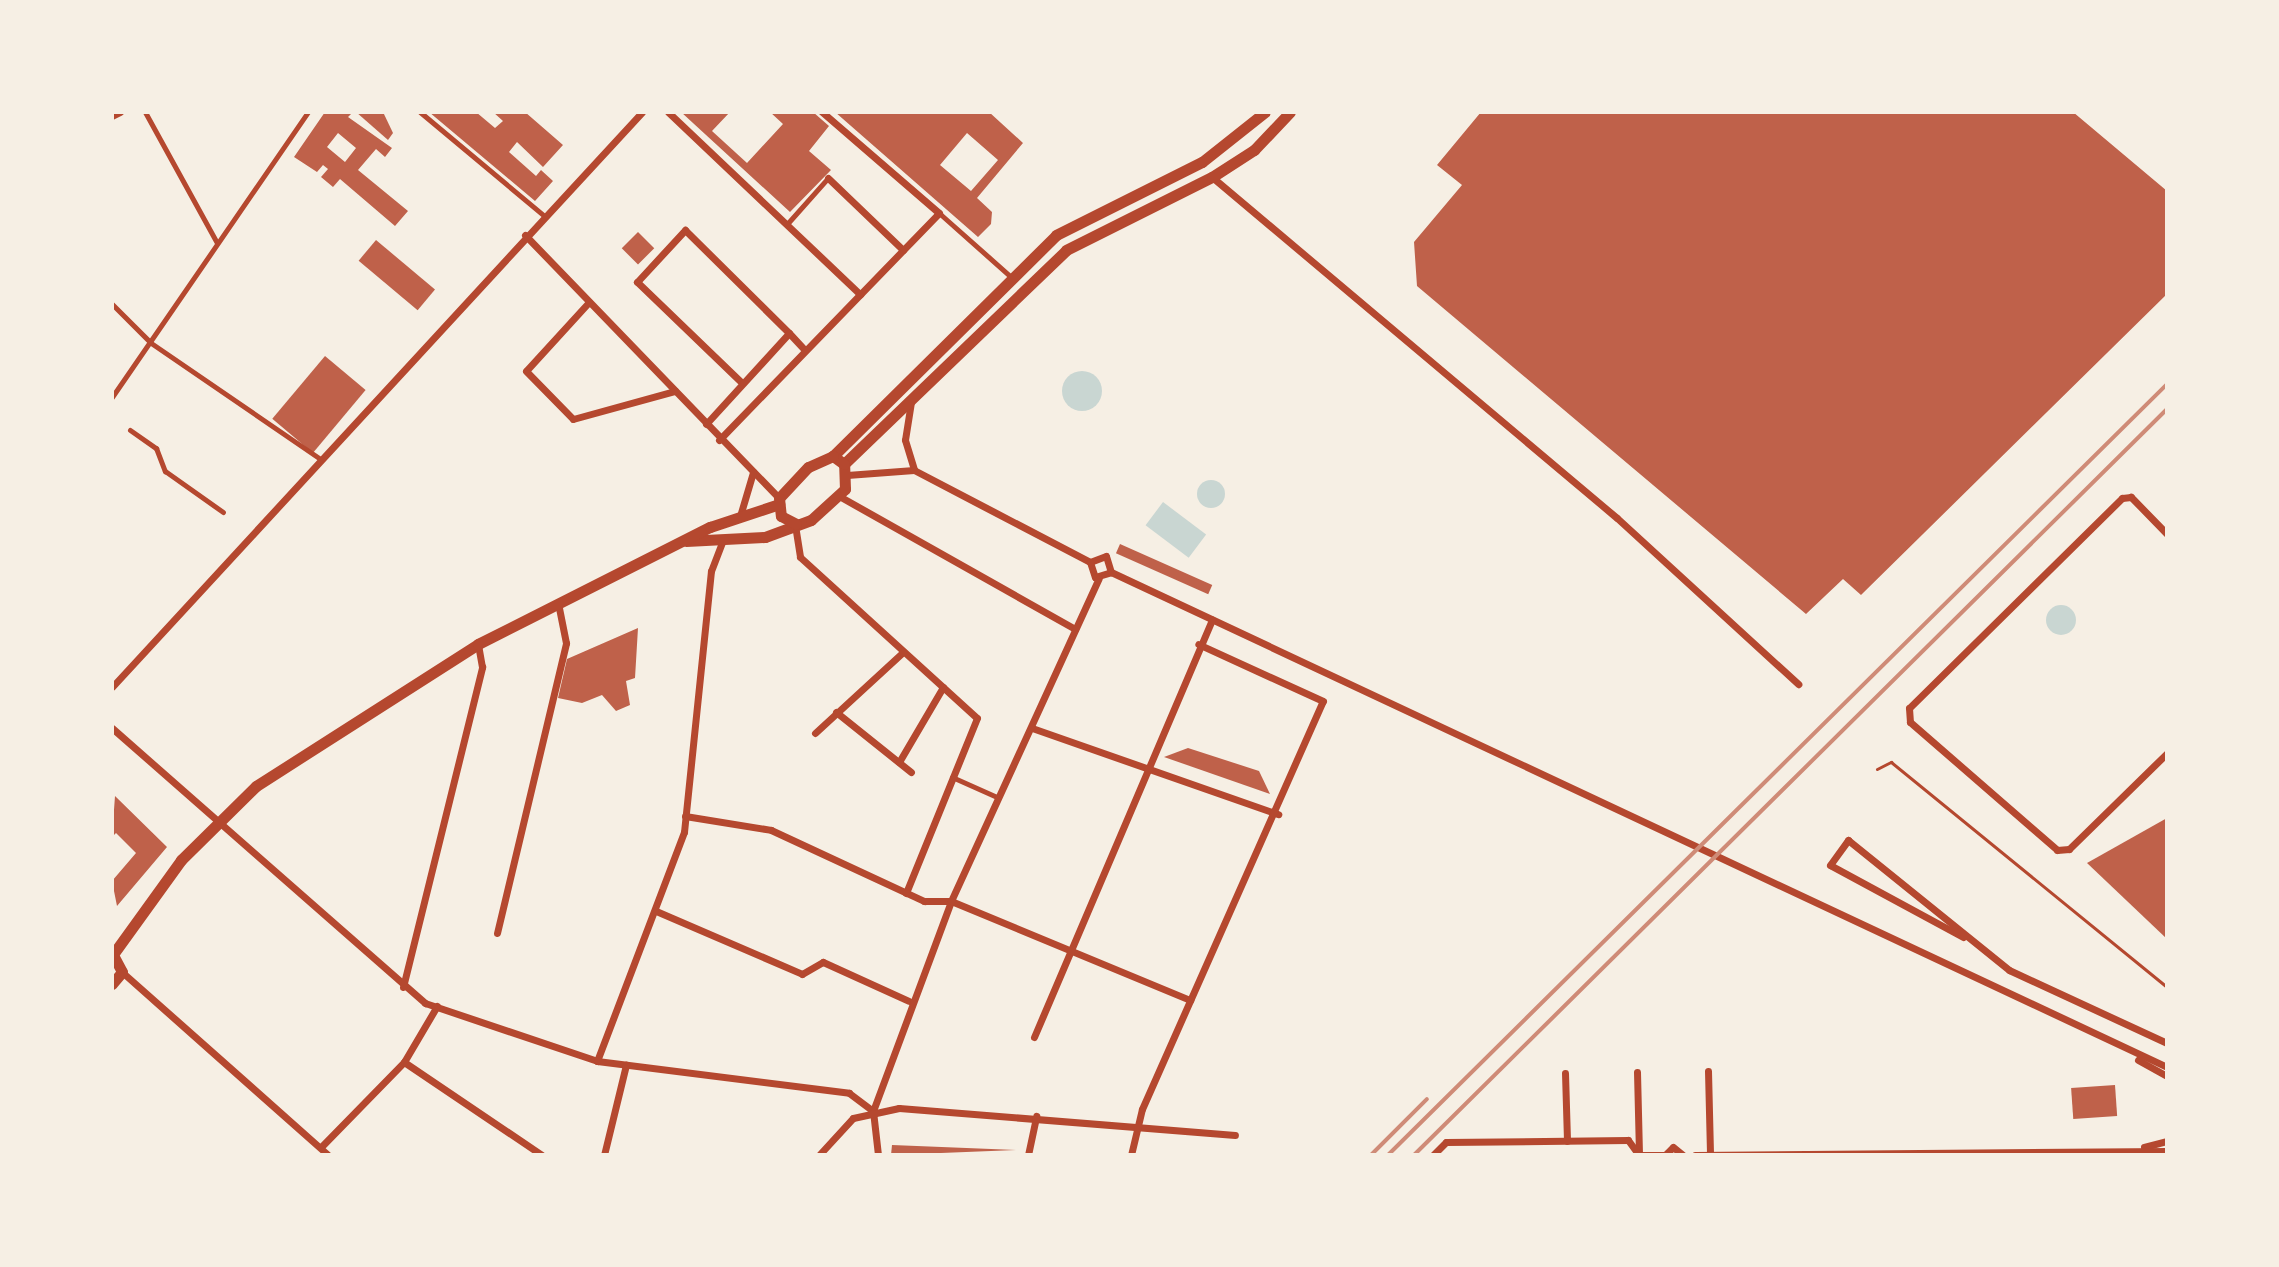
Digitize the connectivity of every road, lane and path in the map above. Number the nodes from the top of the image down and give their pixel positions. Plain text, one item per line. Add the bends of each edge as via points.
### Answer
1 (120, 112) edge
2 (145, 112) edge
3 (420, 112) edge
4 (642, 112) edge
5 (668, 112) edge
6 (822, 112) edge
7 (1265, 112) edge
8 (1290, 112) edge
9 (304, 114) edge
10 (112, 116) edge
11 (1212, 177) junction
12 (828, 178) joint
13 (939, 213) junction
14 (543, 215) junction
15 (787, 224) junction
16 (525, 235) junction
17 (217, 243) junction
18 (903, 250) junction
19 (1010, 276) junction
20 (860, 294) junction
21 (589, 302) junction
22 (112, 304) edge
23 (789, 333) junction
24 (151, 343) junction
25 (804, 349) junction
26 (740, 381) junction
27 (675, 391) junction
28 (112, 397) edge
29 (911, 402) junction
30 (706, 424) junction
31 (130, 430) dead end
32 (719, 440) junction
33 (833, 456) junction
34 (322, 460) junction
35 (845, 470) junction
36 (914, 470) junction
37 (753, 472) junction
38 (839, 496) junction
39 (779, 501) junction
40 (223, 512) dead end
41 (740, 517) junction
42 (796, 524) junction
43 (2167, 534) edge
44 (685, 541) junction
45 (722, 543) junction
46 (1090, 562) junction
47 (1111, 572) junction
48 (1099, 578) junction
49 (558, 603) junction
50 (1212, 619) junction
51 (1075, 629) junction
52 (478, 644) junction
53 (1198, 644) junction
54 (903, 652) junction
55 (1798, 684) dead end
56 (112, 687) edge
57 (943, 687) junction
58 (836, 712) junction
59 (112, 728) edge
60 (1032, 728) junction
61 (815, 733) dead end
62 (2167, 753) edge
63 (899, 762) junction
64 (1153, 767) junction
65 (1877, 769) dead end
66 (911, 772) dead end
67 (951, 776) junction
68 (999, 798) junction
69 (1278, 814) junction
70 (685, 816) junction
71 (218, 820) junction
72 (906, 893) junction
73 (951, 901) junction
74 (656, 911) junction
75 (497, 933) dead end
76 (1963, 937) junction
77 (1074, 952) junction
78 (113, 953) edge
79 (122, 972) junction
80 (112, 984) edge
81 (403, 987) junction
82 (2167, 987) edge
83 (1190, 1000) junction
84 (909, 1001) junction
85 (437, 1006) junction
86 (1034, 1037) dead end
87 (2167, 1043) edge
88 (2115, 1047) junction
89 (597, 1061) junction
90 (404, 1062) junction
91 (626, 1065) junction
92 (2167, 1067) edge
93 (1708, 1071) dead end
94 (1637, 1072) dead end
95 (1565, 1073) dead end
96 (2167, 1076) edge
97 (873, 1111) junction
98 (1036, 1116) junction
99 (1136, 1124) junction
100 (1235, 1135) dead end
101 (1567, 1141) junction
102 (2167, 1141) edge
103 (321, 1147) junction
104 (2134, 1149) junction
105 (2167, 1151) edge
106 (2000, 1152) edge
107 (1854, 1153) edge
108 (328, 1155) edge
109 (542, 1155) edge
110 (604, 1155) edge
111 (819, 1155) edge
112 (878, 1155) edge
113 (1028, 1155) edge
114 (1131, 1155) edge
115 (1433, 1155) edge
116 (1641, 1155) edge
117 (1665, 1155) edge
118 (1683, 1155) edge
119 (1695, 1155) edge
120 (1710, 1155) edge

1 - 10 street
2 - 17 street
3 - 14 street
4 - 14 street
5 - 15 street
6 - 13 street
7 - 19 main road via 1202,162 1056,235
8 - 11 main road via 1254,150
9 - 17 street
11 - 29 main road via 1066,250
11 - 55 street via 1617,518
12 - 15 street
12 - 18 street
13 - 18 street
13 - 19 street
14 - 16 street
15 - 20 street
16 - 21 street
16 - 34 street
17 - 24 street
18 - 20 street
19 - 33 main road
20 - 25 street
21 - 27 street
21 - 27 street via 526,371 573,419
22 - 24 street
23 - 25 street
23 - 26 street
23 - 26 street via 685,230 637,282
24 - 28 street
24 - 34 street
25 - 32 street
26 - 30 street
27 - 30 street
29 - 35 main road
29 - 36 street via 905,440
30 - 32 street
31 - 40 street via 156,448 165,471
32 - 37 street
33 - 35 main road
33 - 39 main road via 808,467
34 - 56 street
35 - 36 street
35 - 38 main road
36 - 46 street
37 - 39 street
37 - 41 street
38 - 42 main road
38 - 51 street
39 - 41 main road
39 - 42 main road via 781,516
41 - 44 main road
42 - 45 main road
42 - 54 street via 800,557
43 - 62 street via 2131,497 2122,498 1909,708 1910,722 2057,850 2069,849
44 - 45 main road
44 - 49 main road
45 - 70 street via 711,571
46 - 47 street via 1106,556
46 - 48 street
47 - 48 street
47 - 50 street
48 - 51 street
49 - 52 main road
49 - 75 street via 566,643
50 - 53 street
50 - 88 street
51 - 60 street
52 - 71 main road via 256,786
52 - 81 street via 482,667
53 - 64 street
53 - 69 street via 1323,701
54 - 57 street
54 - 58 street
57 - 63 street
57 - 67 street via 977,718
58 - 61 street
58 - 63 street
59 - 71 street
60 - 64 street
60 - 68 street
63 - 66 street
64 - 69 street
64 - 77 street
65 - 82 path via 1891,762
67 - 68 street
67 - 72 street
68 - 73 street
69 - 83 street
70 - 72 street via 771,830
70 - 74 street
71 - 78 main road
71 - 81 street
72 - 73 street
73 - 77 street
73 - 84 street
74 - 84 street via 802,974 823,962
74 - 89 street
76 - 76 street via 1848,840 1830,865 1856,880
76 - 87 street via 2009,970
77 - 83 street
77 - 86 street
78 - 79 main road
79 - 80 main road
79 - 103 street
81 - 85 street
83 - 99 street
84 - 97 street
85 - 89 street
85 - 90 street
88 - 92 street
88 - 96 street
89 - 91 street
90 - 103 street
90 - 109 street
91 - 97 street via 849,1093
91 - 110 street
93 - 120 street
94 - 116 street
95 - 101 street
97 - 98 street
97 - 111 street via 853,1118
97 - 112 street
98 - 99 street
98 - 113 street
99 - 100 street
99 - 114 street
101 - 115 street via 1446,1142
101 - 116 street via 1628,1140
102 - 104 street
103 - 108 street
104 - 105 street
104 - 106 street
106 - 107 street
107 - 120 street
116 - 117 street
117 - 118 street via 1673,1147
119 - 120 street

